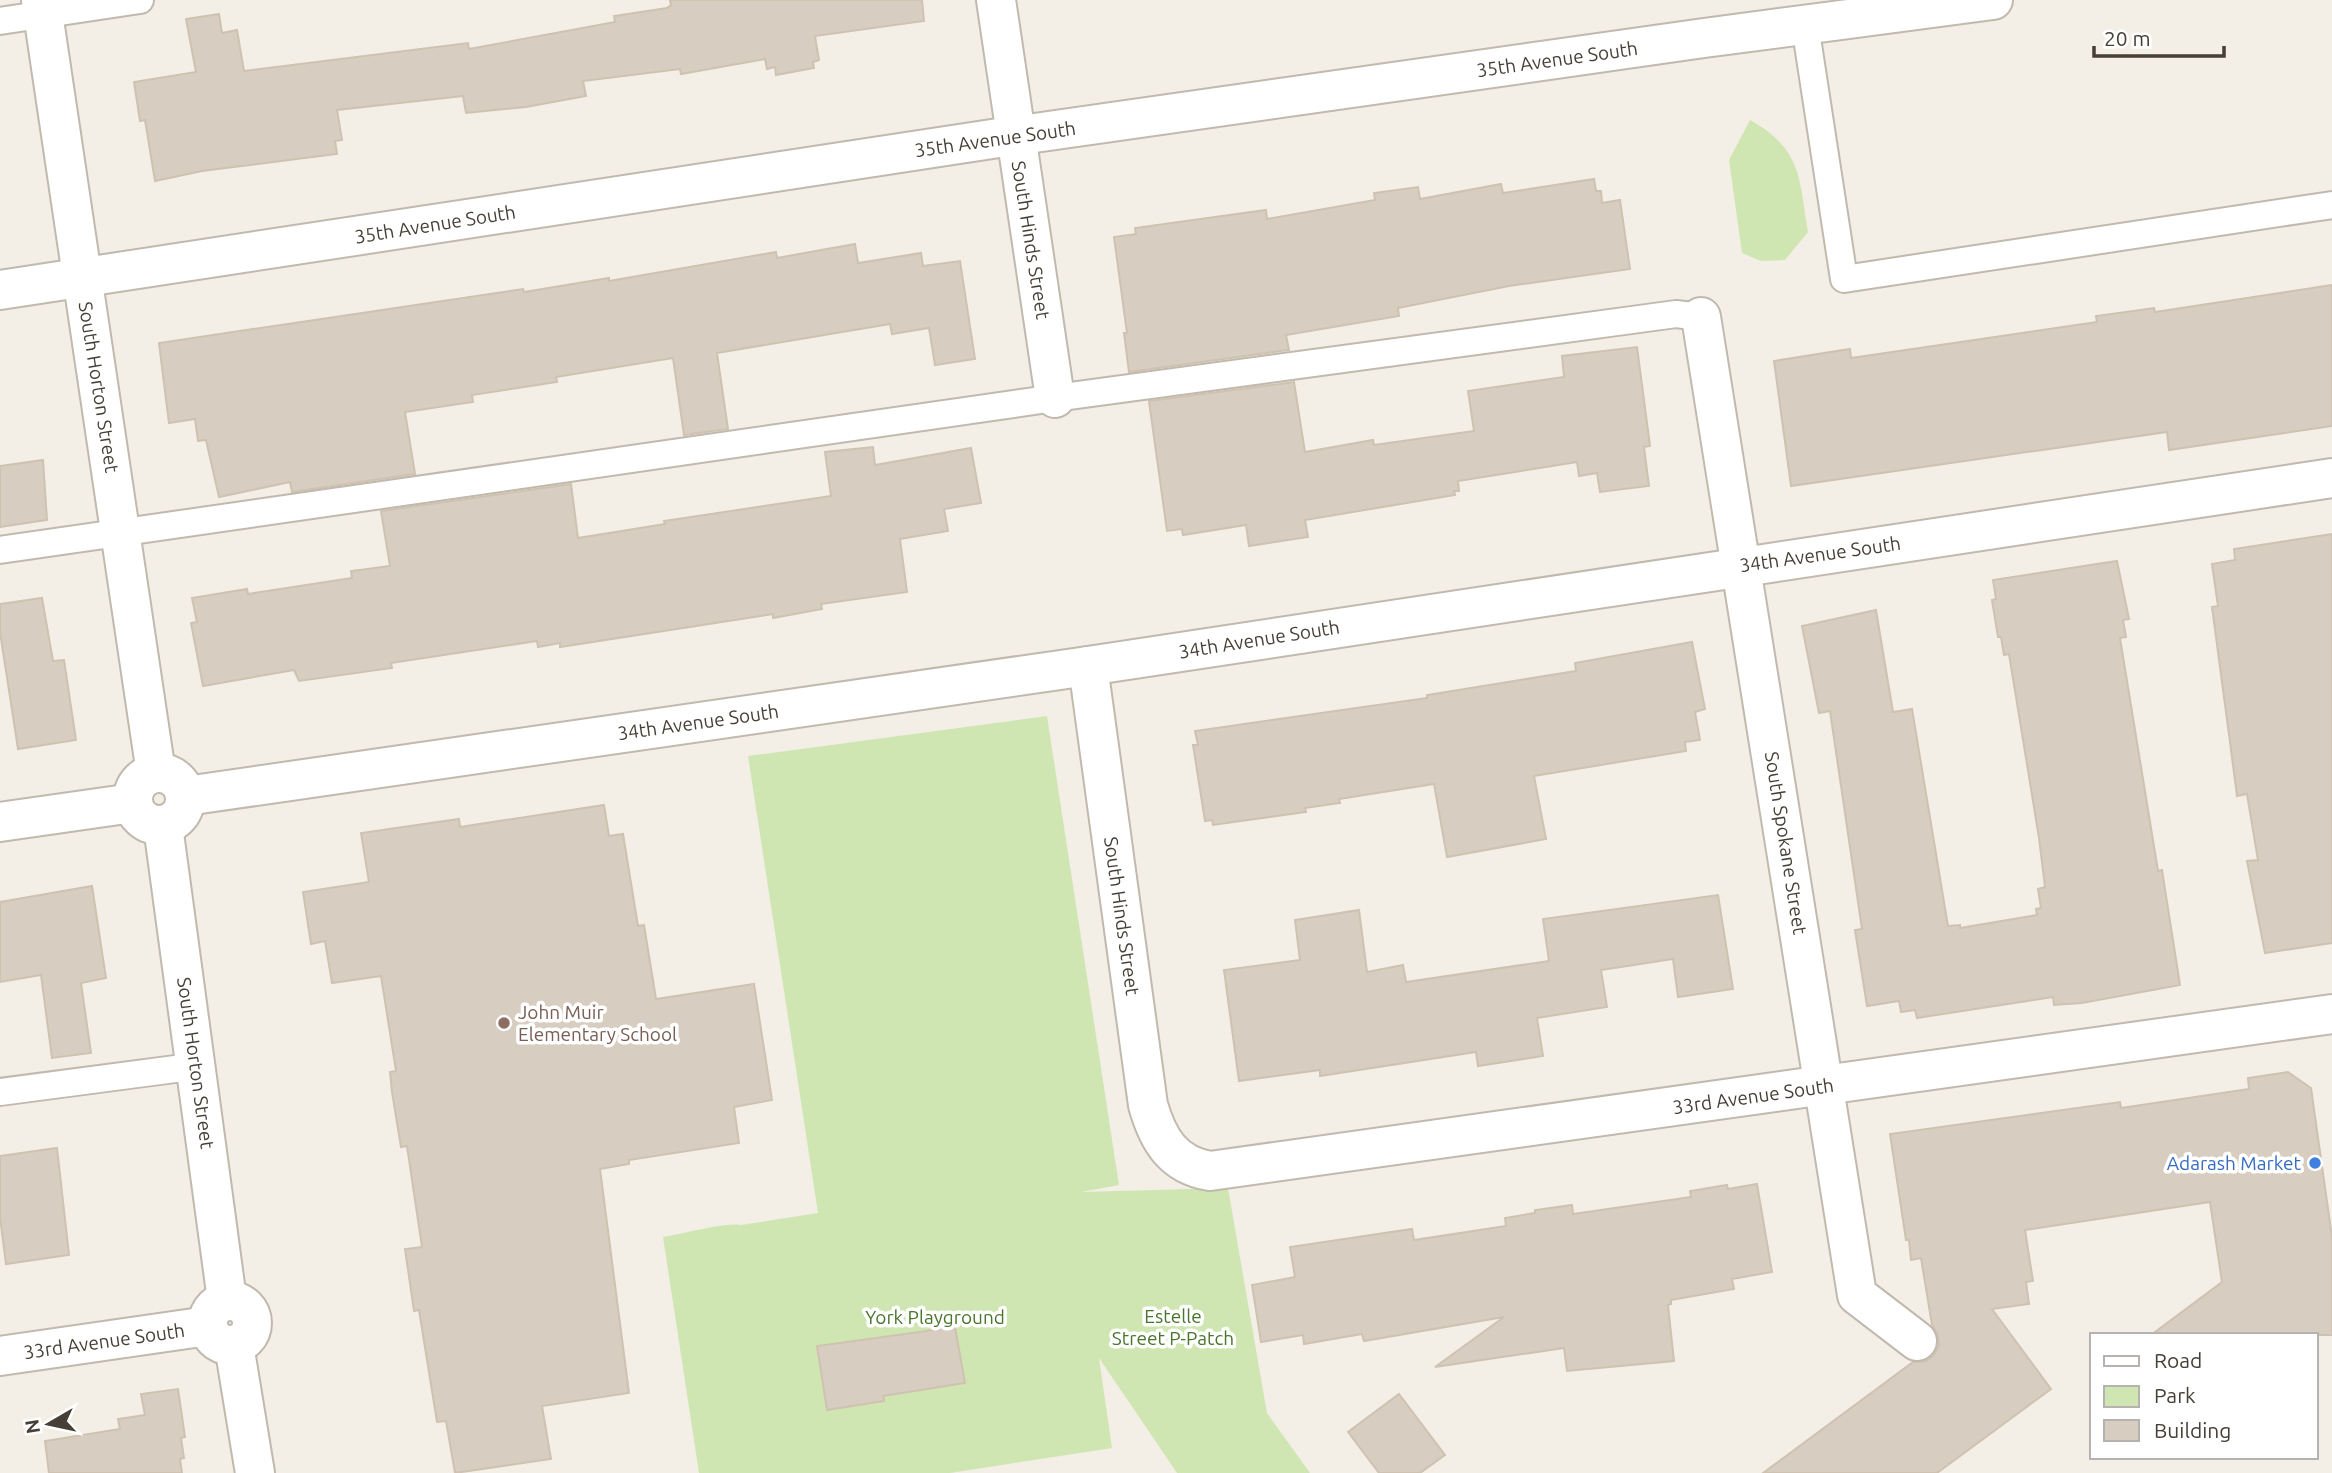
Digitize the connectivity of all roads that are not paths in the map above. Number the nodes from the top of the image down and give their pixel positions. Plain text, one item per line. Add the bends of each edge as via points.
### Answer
1 (140, 0) edge
2 (996, 0) edge
3 (1993, 0) edge
4 (42, 7) edge
5 (0, 21) edge
6 (1805, 25) junction
7 (1015, 136) junction
8 (2332, 205) edge
9 (82, 279) junction
10 (0, 290) edge
11 (1701, 317) joint
12 (1055, 398) junction
13 (2332, 478) edge
14 (121, 532) junction
15 (0, 550) edge
16 (1740, 566) junction
17 (1088, 666) junction
18 (145, 788) junction
19 (174, 811) junction
20 (0, 822) edge
21 (2332, 1014) edge
22 (198, 1066) junction
23 (1826, 1087) junction
24 (0, 1092) edge
25 (1177, 1159) joint
26 (223, 1324) junction
27 (1917, 1341) dead end
28 (0, 1356) edge
29 (255, 1473) edge

1 - 4 lane
2 - 7 street, South Hinds Street
3 - 6 street, 35th Avenue South
4 - 5 lane
4 - 9 street, South Horton Street
6 - 7 street, 35th Avenue South
6 - 8 lane via 1844,279
7 - 9 street, 35th Avenue South
7 - 12 street, South Hinds Street
9 - 10 street, 35th Avenue South
9 - 14 street, South Horton Street
11 - 12 lane via 1676,314
11 - 16 street, South Spokane Street
12 - 14 lane
13 - 16 street, 34th Avenue South
14 - 15 lane
14 - 18 street, South Horton Street
16 - 17 street, 34th Avenue South
16 - 23 street, South Spokane Street
17 - 19 street, 34th Avenue South
17 - 25 street, South Hinds Street via 1148,1105 1157,1135
18 - 19 street via 138,816 145,822
18 - 20 street
19 - 22 street, South Horton Street
21 - 23 street, 33rd Avenue South
22 - 24 lane
22 - 26 street, South Horton Street
23 - 25 street, 33rd Avenue South via 1210,1171 1191,1168
23 - 27 street, South Spokane Street via 1857,1295
26 - 28 street, 33rd Avenue South
26 - 29 street, South Horton Street

